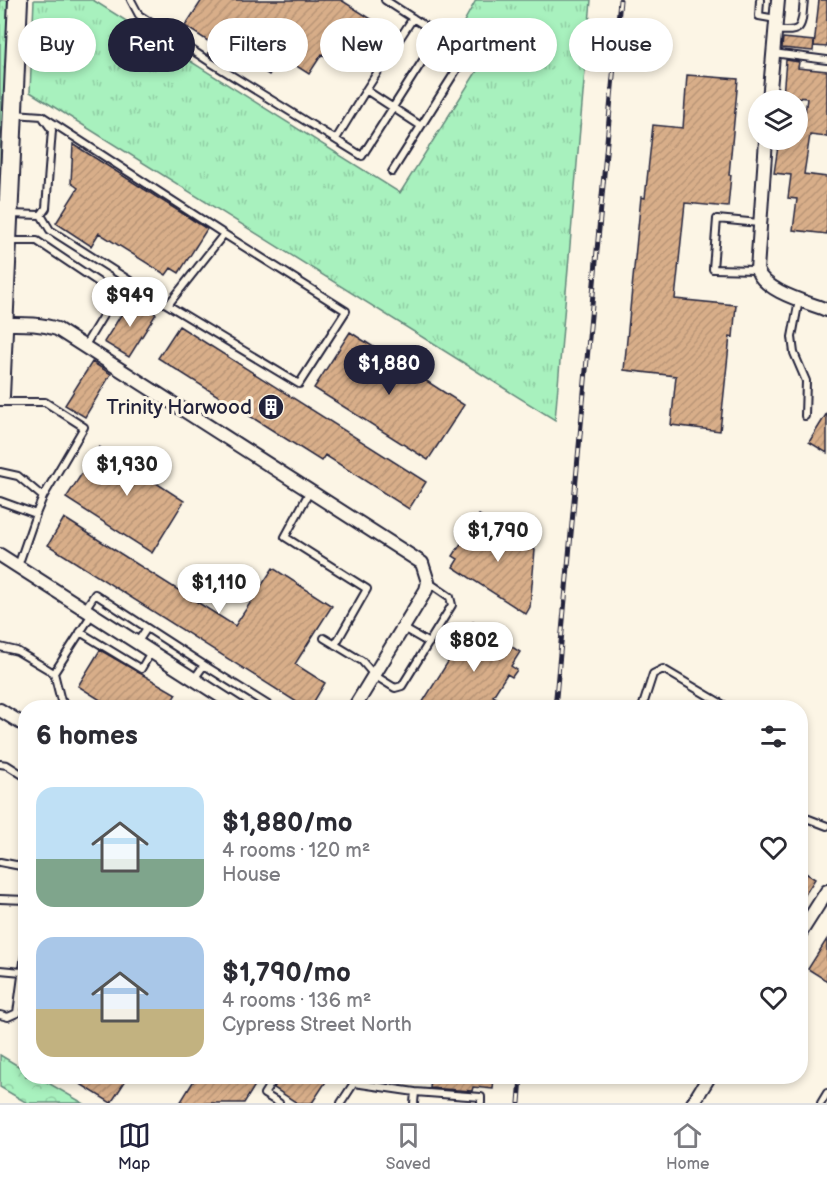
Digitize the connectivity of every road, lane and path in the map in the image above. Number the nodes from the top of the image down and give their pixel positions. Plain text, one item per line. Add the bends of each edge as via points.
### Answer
1 (18, 0) edge
2 (132, 0) edge
3 (385, 0) edge
4 (760, 0) edge
5 (778, 0) edge
6 (804, 0) edge
7 (413, 18) junction
8 (775, 24) junction
9 (772, 53) junction
10 (827, 60) edge
11 (455, 72) edge
12 (366, 90) junction
13 (770, 90) edge
14 (393, 107) junction
15 (13, 114) junction
16 (42, 116) junction
17 (421, 126) junction
18 (336, 139) junction
19 (765, 150) edge
20 (392, 172) dead end
21 (8, 214) junction
22 (41, 215) junction
23 (759, 223) junction
24 (224, 234) junction
25 (7, 241) junction
26 (757, 270) junction
27 (800, 299) junction
28 (168, 305) junction
29 (827, 310) edge
30 (3, 324) junction
31 (84, 347) junction
32 (0, 396) edge
33 (0, 402) edge
34 (805, 416) dead end
35 (0, 472) edge
36 (310, 490) junction
37 (43, 496) junction
38 (0, 501) edge
39 (36, 514) junction
40 (0, 555) edge
41 (18, 566) junction
42 (428, 582) junction
43 (88, 612) junction
44 (147, 628) junction
45 (404, 628) junction
46 (80, 632) junction
47 (324, 638) dead end
48 (429, 642) junction
49 (137, 643) junction
50 (335, 645) junction
51 (0, 647) edge
52 (151, 652) junction
53 (204, 665) junction
54 (54, 673) junction
55 (374, 675) junction
56 (194, 679) junction
57 (61, 700) edge
58 (227, 700) edge
59 (260, 700) edge
60 (359, 700) edge
61 (645, 700) edge
62 (718, 700) edge
63 (0, 710) edge
64 (18, 721) edge
65 (0, 764) edge
66 (18, 772) edge
67 (808, 819) edge
68 (827, 826) edge
69 (0, 862) edge
70 (18, 865) edge
71 (827, 891) edge
72 (0, 899) edge
73 (18, 900) edge
74 (808, 921) edge
75 (0, 970) edge
76 (18, 972) edge
77 (18, 1005) edge
78 (0, 1015) edge
79 (270, 1084) edge
80 (352, 1084) edge
81 (373, 1084) edge
82 (705, 1084) edge
83 (382, 1086) joint
84 (415, 1092) junction
85 (827, 1093) edge
86 (344, 1102) edge
87 (279, 1103) edge
88 (414, 1103) edge
89 (481, 1103) edge
90 (693, 1103) edge
91 (821, 1103) edge

1 - 15 main road
2 - 18 lane via 139,15
3 - 7 lane
4 - 8 lane via 759,16
5 - 8 street
6 - 8 lane via 797,30 792,32
7 - 12 lane
7 - 14 lane via 440,35
8 - 9 street
9 - 10 lane
9 - 13 street
11 - 17 lane
12 - 14 lane
12 - 18 lane
14 - 17 lane
14 - 18 lane via 362,156
15 - 16 lane
15 - 21 main road
16 - 22 lane via 52,130 46,208
16 - 24 lane
17 - 20 lane
19 - 23 street
21 - 22 lane
21 - 25 main road
22 - 28 lane via 50,230
23 - 26 street
23 - 26 lane via 717,219 712,268
24 - 28 lane
24 - 28 lane via 346,311 299,384
25 - 30 main road
25 - 31 lane via 37,241 116,294
26 - 27 street via 766,282
27 - 29 street
27 - 34 lane via 792,337 806,381
30 - 31 street via 47,326
30 - 32 main road
31 - 36 street
33 - 37 lane via 45,402 84,427
35 - 37 lane via 18,476
36 - 42 street via 417,558
36 - 50 lane via 285,537 367,589
37 - 39 lane
38 - 39 lane
39 - 41 lane
40 - 41 street
41 - 43 street
42 - 45 street
42 - 48 lane via 450,597 452,605
43 - 44 lane via 94,594
43 - 46 lane
43 - 49 street
44 - 49 lane
44 - 53 lane
45 - 48 lane
45 - 55 street
46 - 52 lane via 141,669
46 - 54 lane
47 - 50 lane
48 - 55 lane via 402,686 395,688
49 - 52 street
50 - 55 lane via 362,661
51 - 54 lane via 17,651
52 - 56 street
53 - 56 lane
53 - 59 lane
54 - 57 lane
55 - 60 street
56 - 58 street
61 - 62 lane via 653,674 663,669
63 - 64 street
65 - 66 lane
67 - 68 lane
69 - 70 lane
71 - 74 street
72 - 73 lane
75 - 76 lane
77 - 78 lane via 17,1013
79 - 87 lane via 264,1094
80 - 86 lane
81 - 83 lane
82 - 90 street
83 - 84 lane
84 - 88 lane
84 - 89 lane via 481,1097
85 - 91 lane

